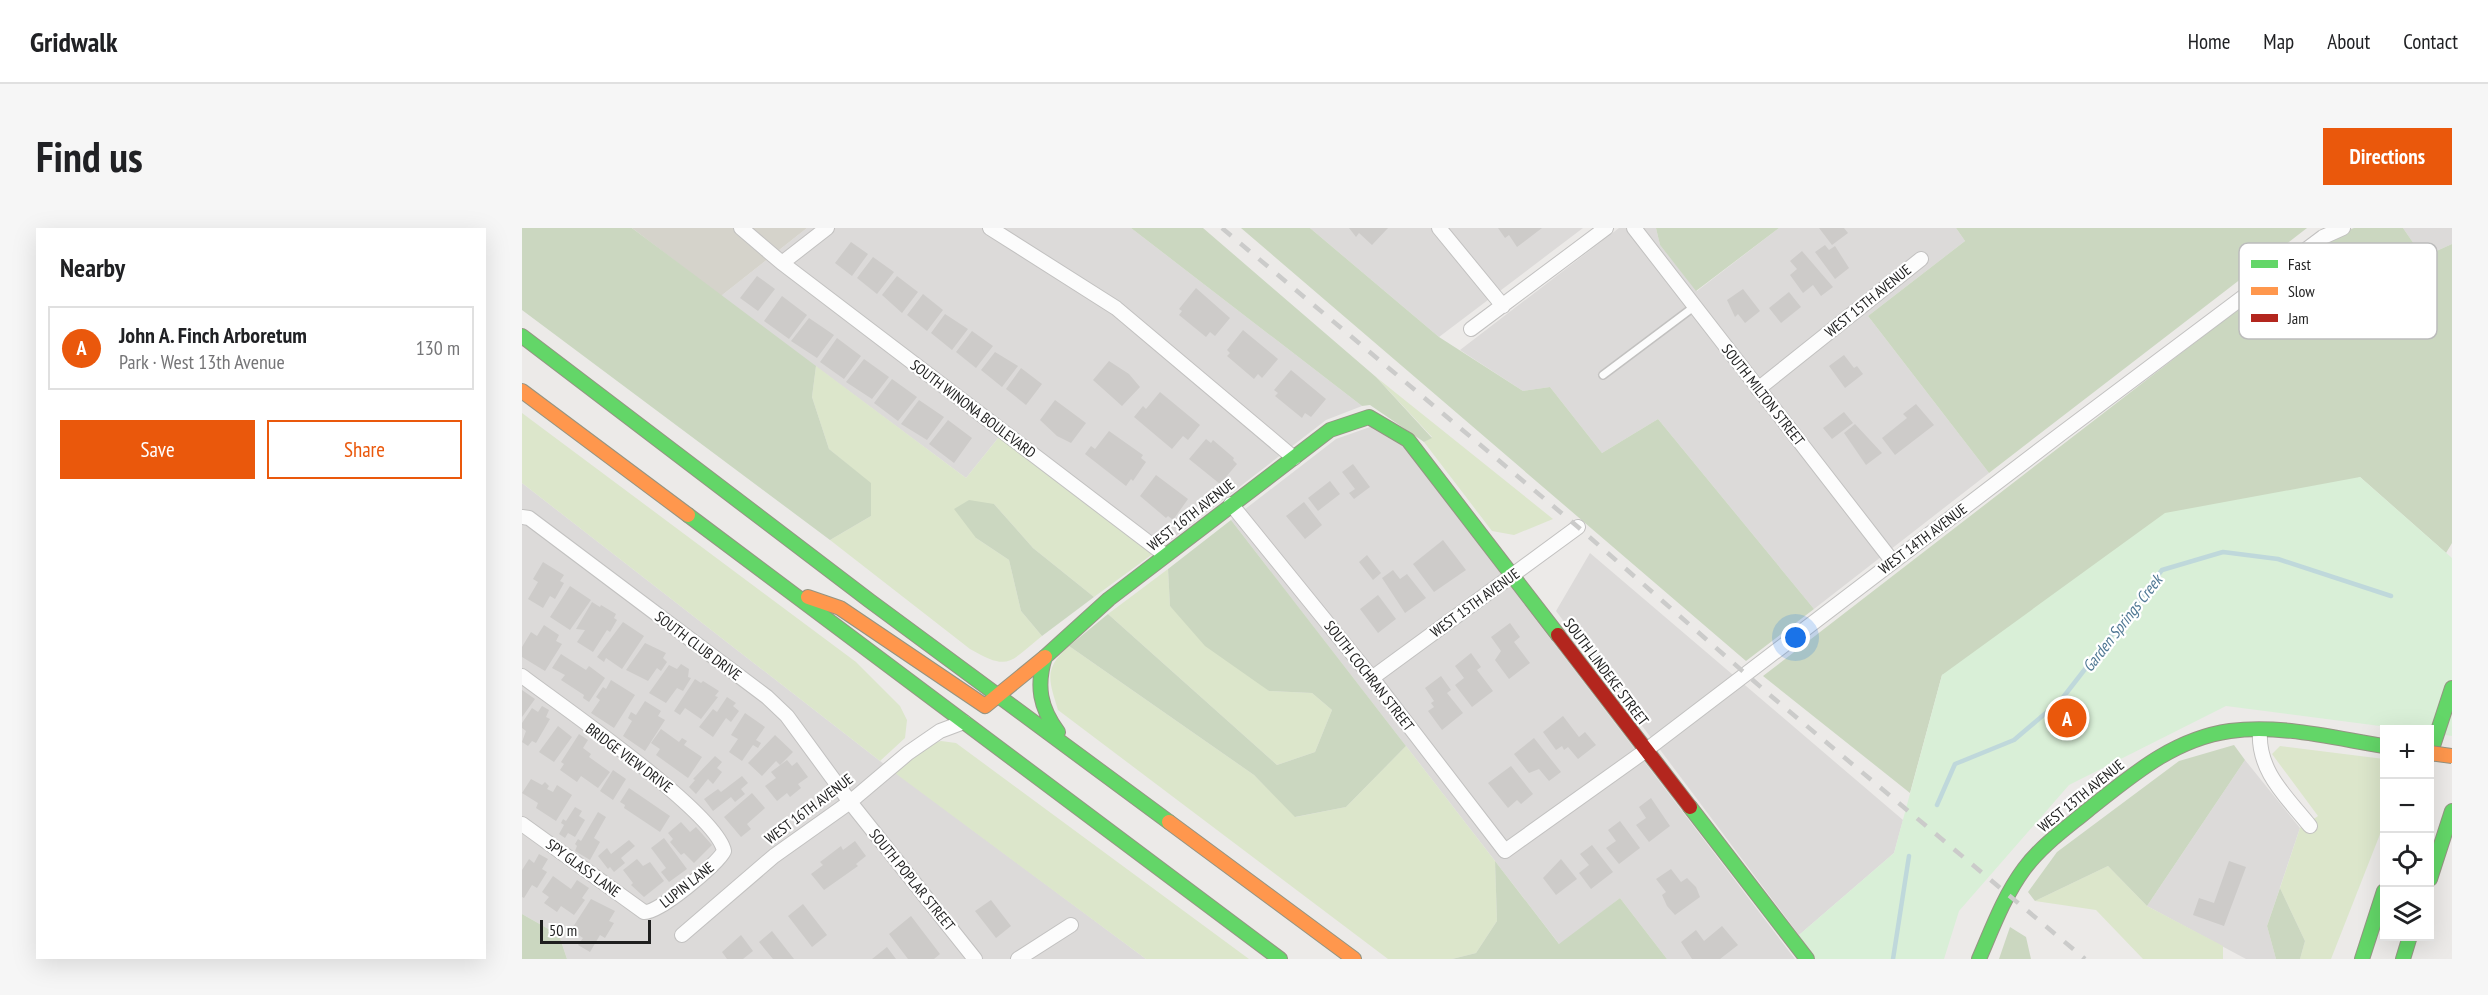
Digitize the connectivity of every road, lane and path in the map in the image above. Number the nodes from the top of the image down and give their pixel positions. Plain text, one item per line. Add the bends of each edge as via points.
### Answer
1 (741, 228) edge
2 (827, 228) edge
3 (990, 228) edge
4 (1439, 228) edge
5 (1606, 228) edge
6 (1634, 228) edge
7 (2343, 228) edge
8 (2316, 243) edge
9 (1921, 259) dead end
10 (782, 263) junction
11 (2239, 301) edge
12 (1503, 306) junction
13 (1695, 306) junction
14 (1471, 329) dead end
15 (522, 336) edge
16 (1603, 375) dead end
17 (1758, 389) junction
18 (522, 391) edge
19 (1370, 417) joint
20 (1294, 458) junction
21 (1231, 504) junction
22 (522, 517) edge
23 (1578, 527) dead end
24 (1165, 555) junction
25 (1893, 562) junction
26 (820, 563) junction
27 (1512, 576) junction
28 (792, 593) junction
29 (888, 596) dead end
30 (933, 630) dead end
31 (1045, 657) junction
32 (522, 676) edge
33 (1372, 678) junction
34 (2452, 688) edge
35 (1000, 695) junction
36 (985, 706) junction
37 (964, 722) junction
38 (2260, 730) junction
39 (2434, 742) edge
40 (2380, 745) edge
41 (1071, 748) junction
42 (1645, 751) junction
43 (2434, 754) edge
44 (2452, 756) edge
45 (850, 802) junction
46 (2452, 811) edge
47 (522, 824) edge
48 (2310, 826) dead end
49 (1505, 850) joint
50 (724, 851) joint
51 (2434, 867) edge
52 (2380, 906) edge
53 (644, 912) joint
54 (1071, 925) dead end
55 (682, 935) dead end
56 (2408, 941) edge
57 (975, 959) edge
58 (1018, 959) edge
59 (1280, 959) edge
60 (1354, 959) edge
61 (1807, 959) edge
62 (1978, 959) edge
63 (2362, 959) edge
64 (2403, 959) edge

1 - 10 street, SOUTH WINONA BOULEVARD
2 - 10 street
3 - 20 street via 1116,308
4 - 12 street
5 - 12 street
6 - 13 street, SOUTH MILTON STREET
7 - 8 street, WEST 14TH AVENUE
9 - 17 street, WEST 15TH AVENUE
10 - 24 street, SOUTH WINONA BOULEVARD
11 - 25 street, WEST 14TH AVENUE
12 - 14 street
13 - 16 lane
13 - 17 street, SOUTH MILTON STREET
15 - 26 main road
17 - 25 street, SOUTH MILTON STREET
18 - 28 main road
19 - 20 main road, WEST 16TH AVENUE via 1330,430
19 - 27 main road, SOUTH LINDEKE STREET via 1408,440
20 - 21 main road, WEST 16TH AVENUE
21 - 24 main road, WEST 16TH AVENUE
21 - 33 street, SOUTH COCHRAN STREET
22 - 45 street, SOUTH CLUB DRIVE via 529,518 767,697 787,716
23 - 27 street, WEST 15TH AVENUE
24 - 31 main road, WEST 16TH AVENUE
25 - 42 street, WEST 14TH AVENUE
26 - 29 main road via 861,576
26 - 35 main road
27 - 33 street, WEST 15TH AVENUE
27 - 42 main road, SOUTH LINDEKE STREET
28 - 36 main road via 840,608
28 - 37 main road
30 - 31 main road via 999,678 1009,678
31 - 35 main road
31 - 41 main road via 1037,686 1042,709
32 - 50 street, BRIDGE VIEW DRIVE via 686,802 720,837
33 - 49 street, SOUTH COCHRAN STREET
34 - 39 main road
35 - 36 main road
35 - 41 main road
36 - 37 main road
37 - 45 street, WEST 16TH AVENUE via 932,736
37 - 59 main road
38 - 40 main road, WEST 13TH AVENUE
38 - 48 street via 2259,753 2264,767
38 - 62 main road, WEST 13TH AVENUE via 2209,735 2169,750 2051,840 2023,871
41 - 60 main road
42 - 49 street, WEST 14TH AVENUE
42 - 61 main road, SOUTH LINDEKE STREET
43 - 44 main road, bridge
45 - 55 street, WEST 16TH AVENUE via 774,856
45 - 57 street, SOUTH POPLAR STREET
46 - 51 main road
47 - 53 street, SPY GLASS LANE
50 - 53 street, LUPIN LANE via 715,864 659,908
52 - 63 main road
54 - 58 street
56 - 64 main road

